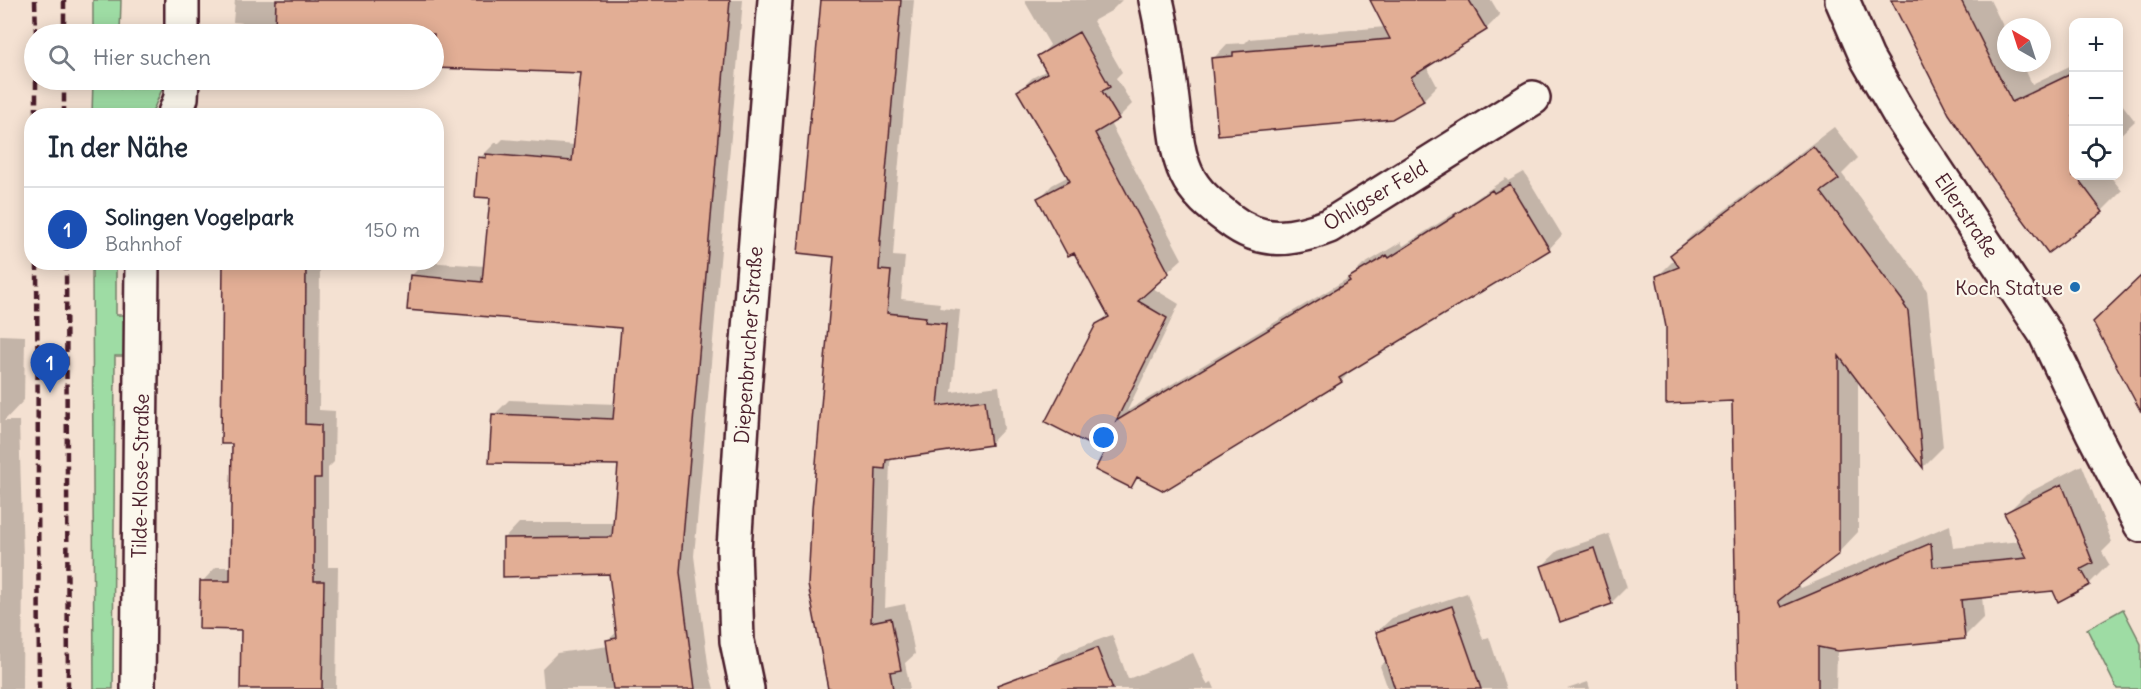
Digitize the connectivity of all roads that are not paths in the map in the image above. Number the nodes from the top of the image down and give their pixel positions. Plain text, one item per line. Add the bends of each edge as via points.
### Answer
1 (182, 0) edge
2 (775, 0) edge
3 (1156, 0) edge
4 (1842, 0) edge
5 (182, 24) edge
6 (181, 90) edge
7 (1533, 98) dead end
8 (177, 108) edge
9 (142, 270) edge
10 (2141, 525) edge
11 (138, 689) edge
12 (747, 689) edge

1 - 5 street
2 - 12 street, Diepenbrucher Straße via 734,549 737,641
3 - 7 street, Ohligser Feld via 1185,172 1205,201 1236,225 1270,237 1297,237 1329,226
4 - 10 street, Ellerstraße via 1867,58 1901,117 2044,333
6 - 8 street
9 - 11 street, Tilde-Klose-Straße

